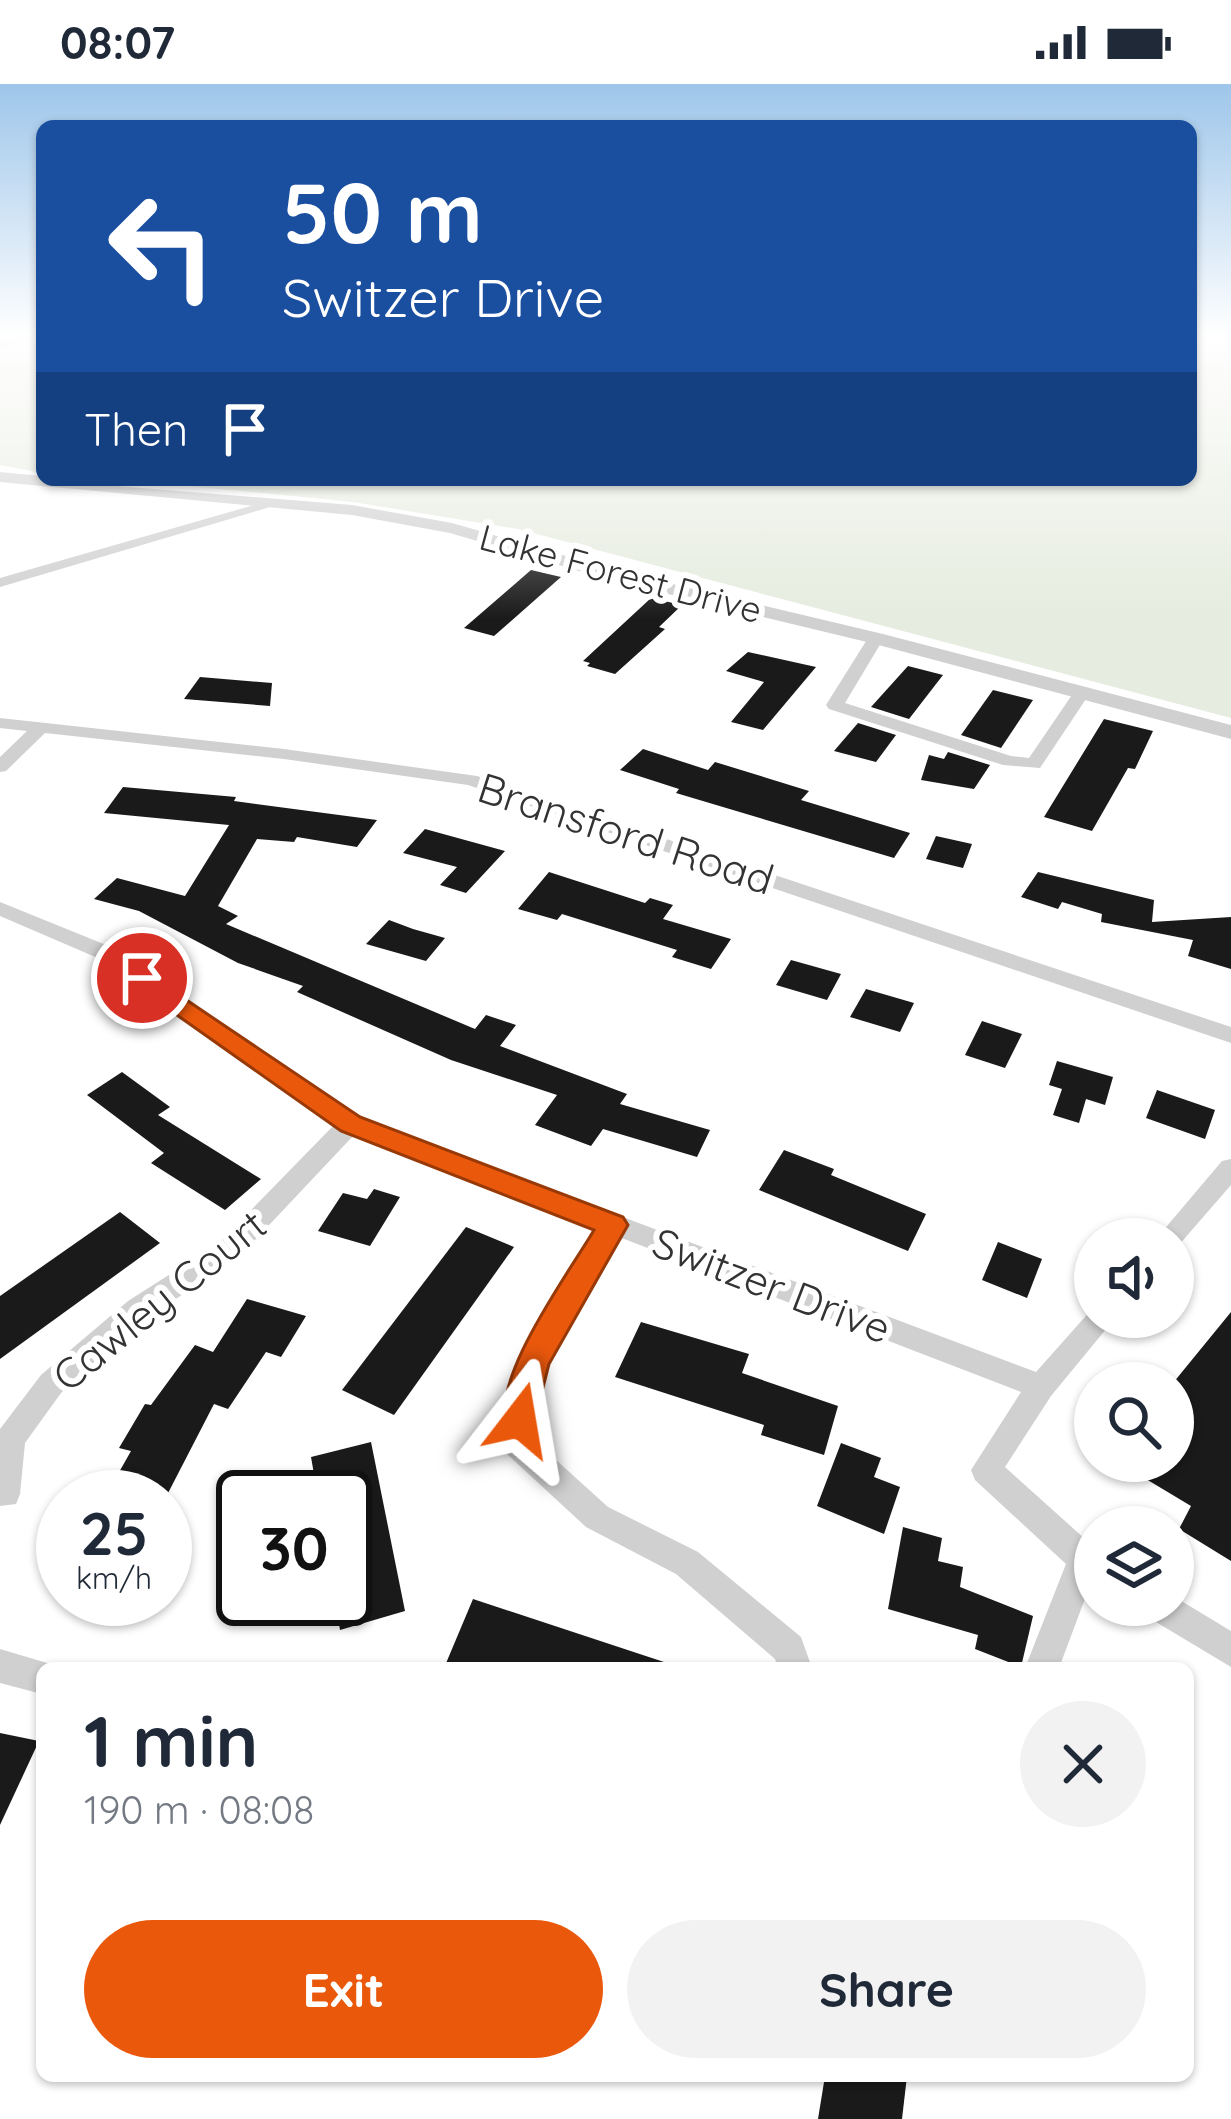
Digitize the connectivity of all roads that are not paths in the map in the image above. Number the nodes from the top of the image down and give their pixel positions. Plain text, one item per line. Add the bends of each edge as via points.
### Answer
1 (6, 476) edge
2 (36, 479) edge
3 (111, 486) edge
4 (280, 502) junction
5 (0, 583) edge
6 (876, 638) junction
7 (1082, 693) junction
8 (0, 723) edge
9 (40, 728) junction
10 (1231, 732) edge
11 (0, 767) edge
12 (0, 908) edge
13 (1231, 1035) edge
14 (350, 1124) junction
15 (1231, 1168) edge
16 (1187, 1218) edge
17 (613, 1225) junction
18 (1084, 1338) edge
19 (1042, 1387) junction
20 (5, 1495) dead end
21 (1074, 1549) edge
22 (1074, 1597) edge
23 (1192, 1626) edge
24 (1231, 1650) edge
25 (793, 1662) edge
26 (1045, 1662) edge
27 (0, 1666) edge
28 (36, 1675) edge

1 - 2 street, Lake Forest Drive
3 - 4 street, Lake Forest Drive
4 - 5 street
4 - 6 street, Lake Forest Drive via 452,528
6 - 7 street, Lake Forest Drive
6 - 7 street via 835,705 1010,761 1034,764
7 - 10 street, Lake Forest Drive
8 - 9 street, Bransford Road
9 - 11 street
9 - 13 street, Bransford Road via 470,780
12 - 14 street, Switzer Drive via 108,954
14 - 17 street, Switzer Drive
14 - 20 street, Cawley Court via 228,1251 138,1310 51,1384 10,1439
15 - 16 street
17 - 19 street, Switzer Drive
17 - 25 street via 535,1360 521,1396 519,1445 597,1516 688,1563 789,1649
18 - 19 street
19 - 21 street via 986,1470
22 - 26 street
23 - 24 street
27 - 28 street

